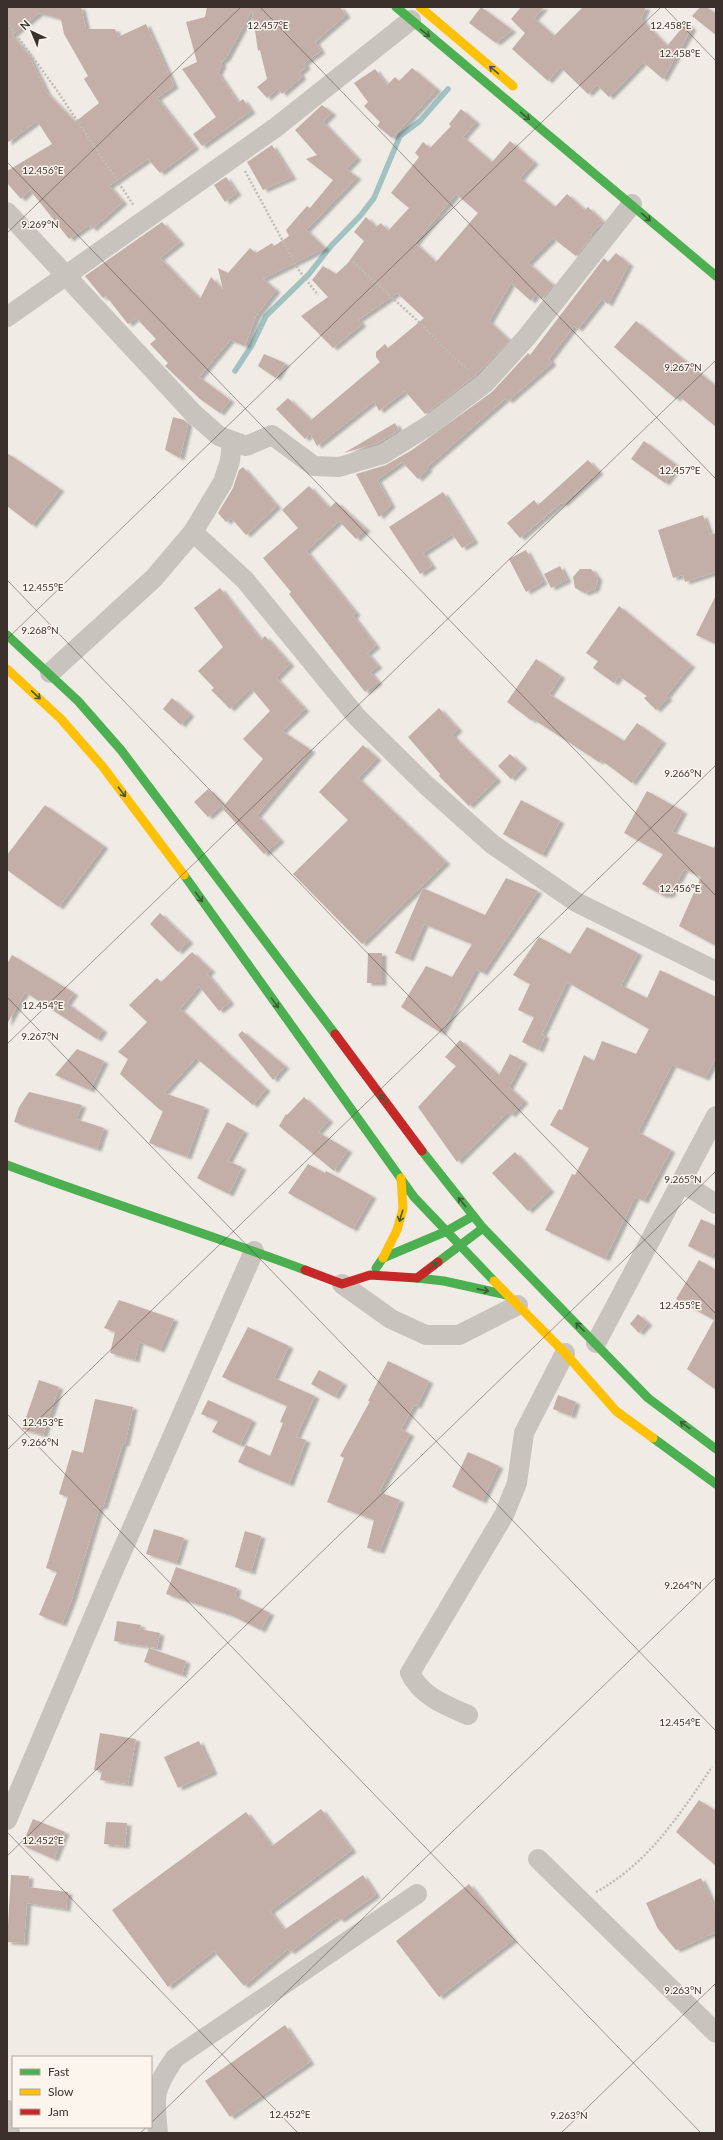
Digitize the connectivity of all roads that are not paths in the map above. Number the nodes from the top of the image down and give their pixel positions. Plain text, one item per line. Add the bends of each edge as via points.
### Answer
1 (396, 7) edge
2 (415, 14) edge
3 (520, 92) dead end
4 (632, 204) junction
5 (7, 212) edge
6 (65, 275) junction
7 (716, 276) edge
8 (7, 316) edge
9 (232, 441) junction
10 (193, 532) junction
11 (7, 634) edge
12 (7, 669) edge
13 (50, 673) junction
14 (716, 971) edge
15 (716, 1116) edge
16 (7, 1165) edge
17 (401, 1178) junction
18 (681, 1182) junction
19 (716, 1204) edge
20 (473, 1216) junction
21 (483, 1228) junction
22 (447, 1231) junction
23 (460, 1247) junction
24 (254, 1251) junction
25 (383, 1258) junction
26 (370, 1276) junction
27 (417, 1278) junction
28 (342, 1284) junction
29 (512, 1300) junction
30 (596, 1343) junction
31 (565, 1353) junction
32 (716, 1449) edge
33 (716, 1484) edge
34 (468, 1715) dead end
35 (7, 1820) edge
36 (538, 1860) dead end
37 (418, 1894) dead end
38 (716, 2033) edge
39 (7, 2110) edge
40 (10, 2133) edge
41 (158, 2133) edge

1 - 2 main road
3 -> 2 main road
2 -> 4 main road
2 - 6 street via 275,128
4 -> 7 main road
4 - 9 street via 526,338 484,383 431,424 383,454 339,467 314,466 272,435 246,446
5 - 6 street
6 - 8 street
6 - 9 street via 193,413 219,436
9 - 10 street via 230,461 223,482
10 - 13 street via 154,578
10 - 14 street via 245,580 356,717 492,844 576,902
11 - 13 main road
12 -> 17 main road via 61,719 103,767
20 -> 13 main road via 121,750
15 - 18 street
16 - 24 main road via 98,1199
17 - 22 main road
17 -> 25 main road via 403,1209 397,1230
18 - 19 street
18 - 30 street
20 - 21 main road
20 - 22 main road
21 - 23 main road
30 -> 21 main road
22 - 23 main road
22 - 25 main road
27 -> 23 main road
23 - 29 main road
24 - 28 main road
24 - 35 street
25 - 26 main road
26 - 27 main road
26 - 28 main road
27 -> 29 main road via 444,1281
28 - 29 street via 391,1319 426,1336 459,1334
29 - 31 main road
32 -> 30 main road via 648,1398
31 - 33 main road via 616,1411
31 - 34 street via 524,1433 517,1483 504,1515 410,1673 416,1685 424,1692
36 - 38 street
37 - 41 street via 175,2058 160,2080 155,2100
39 - 40 street

